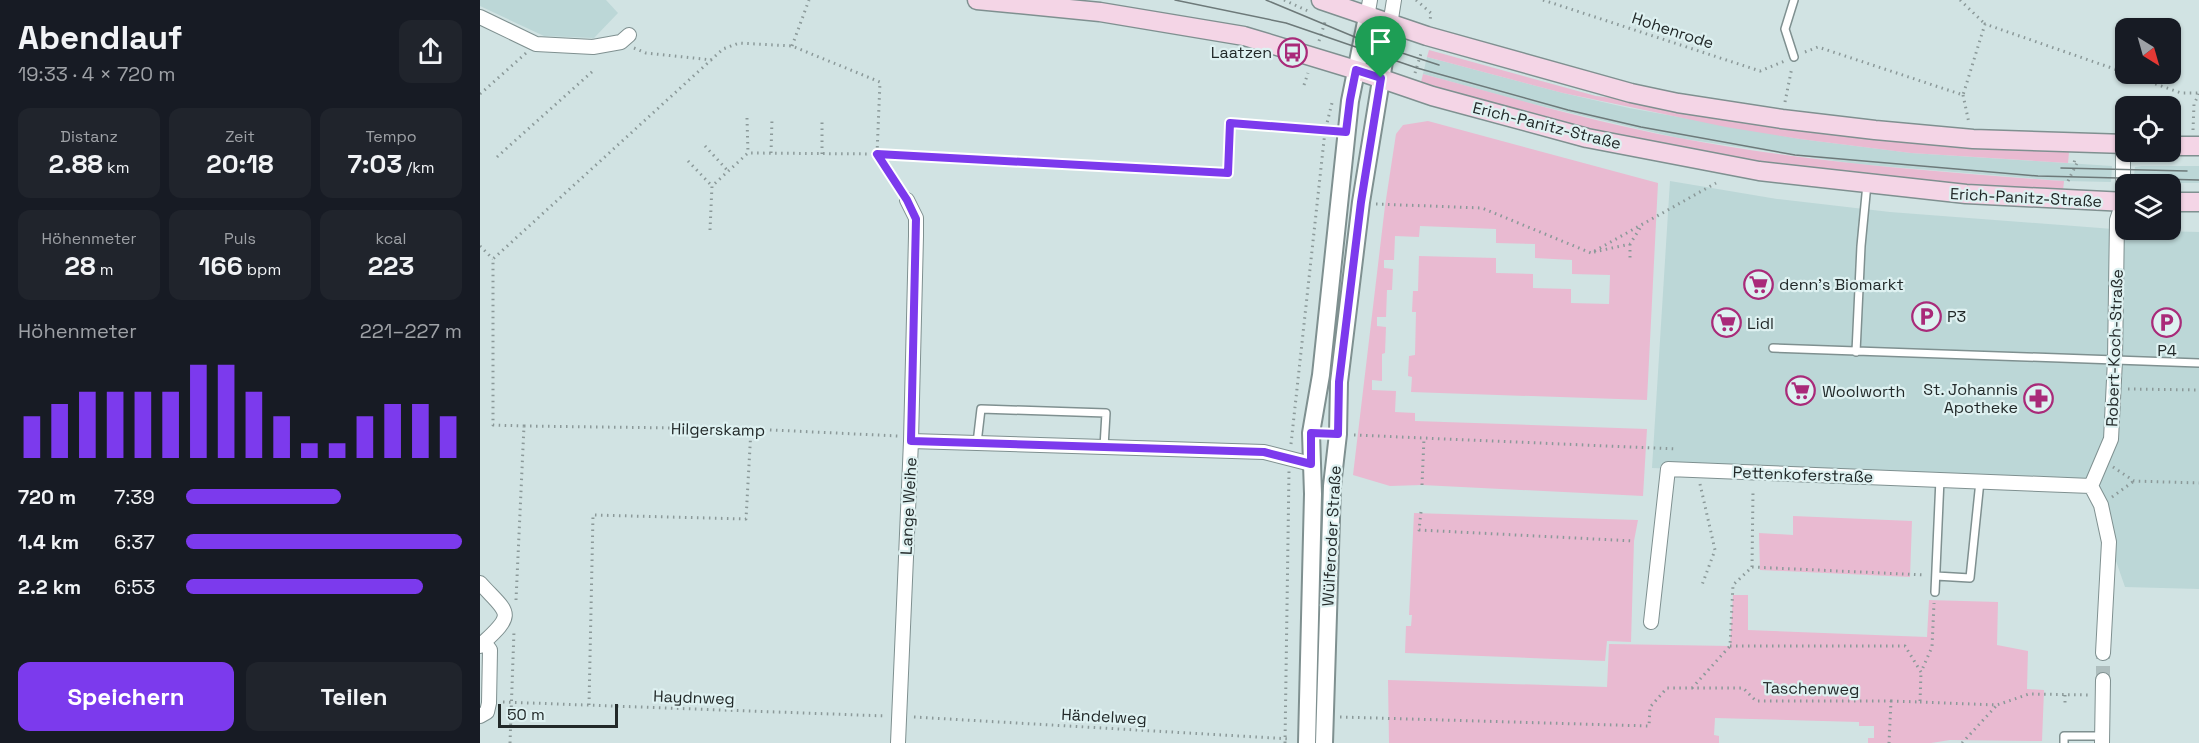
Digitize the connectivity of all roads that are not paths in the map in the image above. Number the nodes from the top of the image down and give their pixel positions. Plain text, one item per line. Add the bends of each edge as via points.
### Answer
1 (977, 0) edge
2 (1394, 0) edge
3 (1794, 0) edge
4 (1317, 6) edge
5 (1368, 8) edge
6 (480, 17) edge
7 (1390, 25) junction
8 (625, 38) road end
9 (1794, 57) road end
10 (1356, 70) junction
11 (1381, 78) junction
12 (2115, 144) edge
13 (2181, 146) edge
14 (2196, 147) edge
15 (1867, 184) junction
16 (907, 200) road end
17 (2115, 202) edge
18 (2181, 202) edge
19 (2199, 202) edge
20 (2117, 240) edge
21 (1773, 348) dead end
22 (1856, 352) junction
23 (2115, 360) junction
24 (2199, 363) edge
25 (911, 439) junction
26 (977, 443) junction
27 (1104, 447) junction
28 (1311, 464) junction
29 (1940, 479) junction
30 (1980, 481) junction
31 (2091, 486) junction
32 (1936, 576) junction
33 (480, 583) edge
34 (1935, 592) road end
35 (1651, 622) dead end
36 (482, 644) edge
37 (2103, 653) tunnel mouth
38 (2103, 680) tunnel mouth
39 (480, 716) edge
40 (1316, 717) junction
41 (2102, 740) edge
42 (1307, 741) edge
43 (898, 743) edge
44 (1324, 743) edge
45 (2064, 743) edge

1 - 10 main road, Erich-Panitz-Straße via 1100,12 1244,36
2 - 7 street, Wülferoder Straße
3 - 9 lane via 1785,29
4 - 5 main road
5 - 7 main road
5 - 10 street, Wülferoder Straße
6 - 8 street via 536,44 593,47
7 - 11 street, Wülferoder Straße
7 - 12 main road via 1678,103 1782,119 1972,139
10 - 11 main road, Erich-Panitz-Straße
10 - 28 street, Wülferoder Straße via 1311,433
11 - 15 main road, Erich-Panitz-Straße via 1587,138 1759,171
11 - 40 street, Wülferoder Straße via 1339,382
13 - 14 main road
15 - 17 main road, Erich-Panitz-Straße
15 - 22 lane
16 - 25 street, Lange Weihe via 916,219
18 - 19 main road
20 - 23 street, Robert-Koch-Straße
21 - 22 lane
22 - 23 lane
23 - 24 lane
23 - 31 street, Robert-Koch-Straße via 2111,439
25 - 26 street
25 - 43 street, Lange Weihe
26 - 27 street
26 - 27 lane via 981,409 1106,413
27 - 28 street via 1264,452
28 - 40 street, Wülferoder Straße
29 - 30 street, Pettenkoferstraße
29 - 32 lane
29 - 35 street, Pettenkoferstraße via 1668,469
30 - 31 street, Pettenkoferstraße
30 - 32 lane via 1970,578
31 - 37 street via 2101,505 2109,542
32 - 34 lane
33 - 36 street via 504,609 506,617 503,625
36 - 39 street via 490,650 489,703 487,712
38 - 41 street
40 - 42 street, Wülferoder Straße
40 - 44 street, Wülferoder Straße
41 - 45 lane via 2064,736

